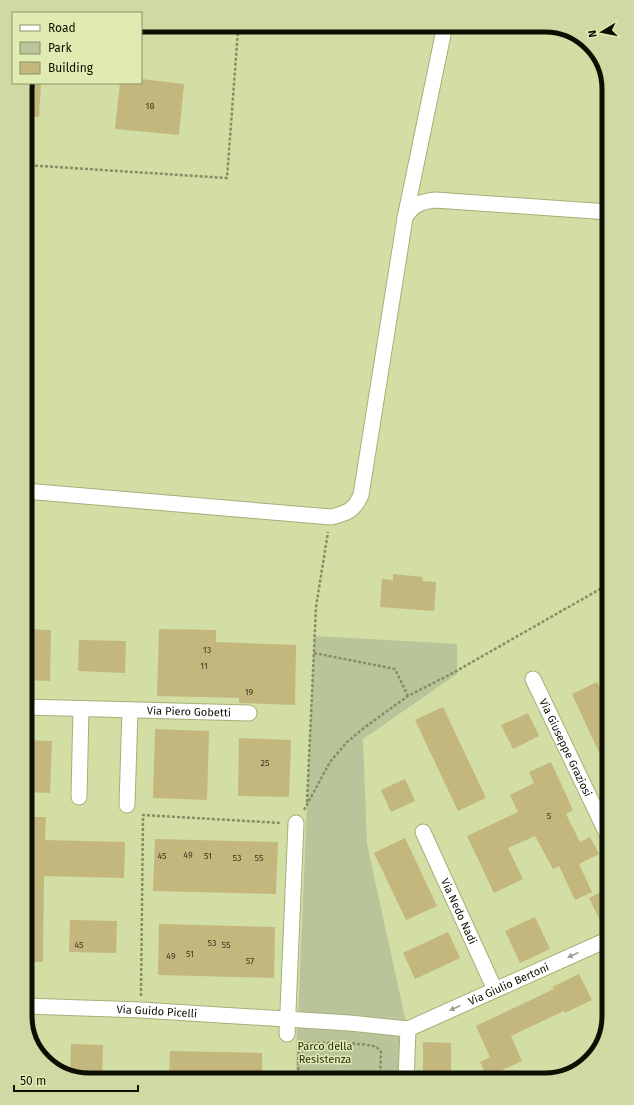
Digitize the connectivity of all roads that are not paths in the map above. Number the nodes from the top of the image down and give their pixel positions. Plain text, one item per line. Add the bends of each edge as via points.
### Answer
1 (444, 32) edge
2 (602, 212) edge
3 (404, 218) junction
4 (32, 492) edge
5 (533, 679) dead end
6 (32, 707) edge
7 (81, 709) junction
8 (130, 710) junction
9 (248, 714) dead end
10 (79, 797) dead end
11 (127, 805) dead end
12 (602, 823) edge
13 (296, 824) road end
14 (423, 832) dead end
15 (602, 942) edge
16 (495, 990) junction
17 (32, 1006) edge
18 (287, 1027) junction
19 (408, 1029) junction
20 (406, 1073) edge

1 - 3 street
2 - 3 street via 435,200 417,204
3 - 4 street via 361,495 357,505 350,511 331,517
5 - 12 street, Via Giuseppe Graziosi
6 - 7 street, Via Piero Gobetti
7 - 8 street, Via Piero Gobetti
7 - 10 street
8 - 9 street, Via Piero Gobetti
8 - 11 street
13 - 18 street
14 - 16 street, Via Nedo Nadi
15 -> 16 street, Via Giulio Bertoni
16 -> 19 street, Via Giulio Bertoni
17 - 18 street, Via Guido Picelli via 141,1010
18 - 19 street, Via Guido Picelli via 350,1023
19 - 20 street

